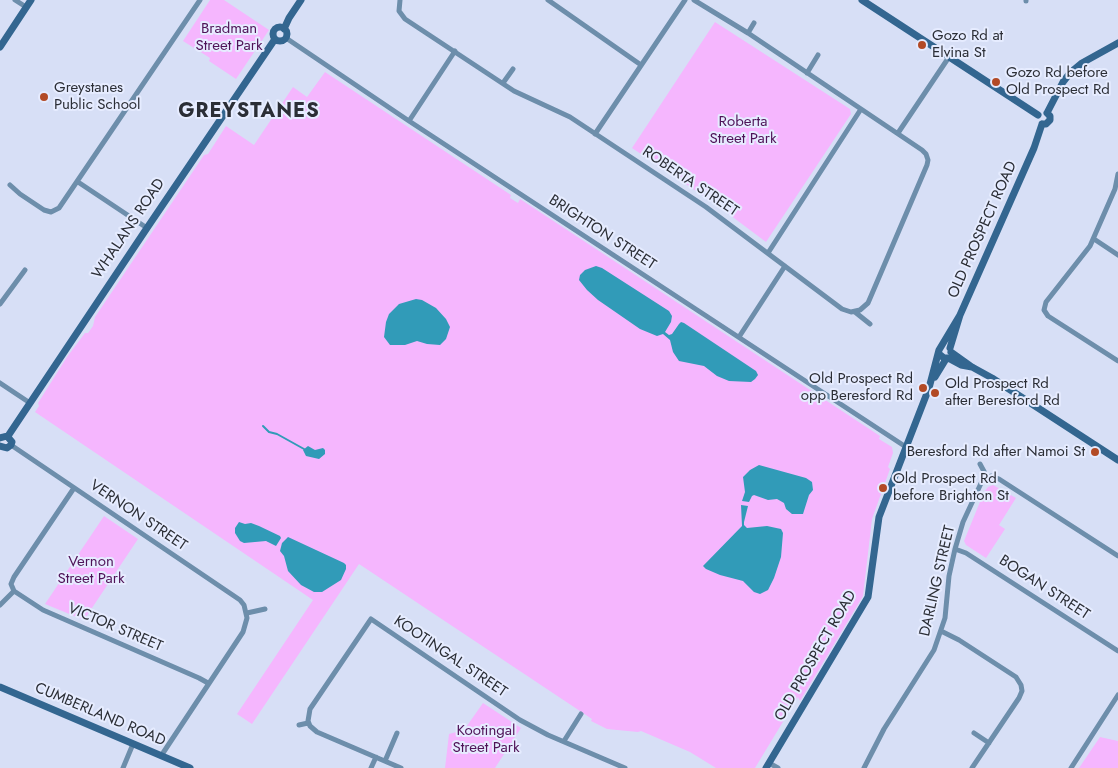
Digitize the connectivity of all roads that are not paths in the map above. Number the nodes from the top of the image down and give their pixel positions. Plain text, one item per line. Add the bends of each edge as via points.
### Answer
1 (15, 0) edge
2 (31, 0) edge
3 (200, 0) edge
4 (301, 0) edge
5 (400, 0) edge
6 (548, 0) edge
7 (684, 0) edge
8 (694, 0) edge
9 (862, 0) edge
10 (26, 7) junction
11 (754, 23) dead end
12 (284, 29) junction
13 (748, 33) junction
14 (286, 38) junction
15 (275, 39) junction
16 (1118, 43) edge
17 (0, 47) edge
18 (455, 51) junction
19 (818, 55) dead end
20 (949, 57) junction
21 (641, 65) junction
22 (513, 69) dead end
23 (807, 73) junction
24 (503, 83) junction
25 (862, 109) junction
26 (1047, 113) junction
27 (1038, 115) junction
28 (409, 121) junction
29 (1042, 124) junction
30 (898, 133) junction
31 (596, 134) junction
32 (1118, 174) edge
33 (78, 182) junction
34 (10, 185) dead end
35 (1116, 189) edge
36 (146, 228) junction
37 (1094, 239) junction
38 (768, 253) junction
39 (1118, 255) edge
40 (785, 266) junction
41 (25, 270) dead end
42 (0, 304) edge
43 (855, 312) junction
44 (870, 324) dead end
45 (739, 337) junction
46 (946, 353) junction
47 (1118, 361) edge
48 (0, 383) edge
49 (30, 403) junction
50 (8, 436) junction
51 (0, 438) edge
52 (11, 446) junction
53 (0, 447) edge
54 (906, 447) junction
55 (1118, 460) edge
56 (980, 464) dead end
57 (987, 477) junction
58 (74, 488) junction
59 (955, 548) junction
60 (1118, 555) edge
61 (14, 591) junction
62 (0, 605) edge
63 (266, 609) dead end
64 (246, 612) junction
65 (941, 631) junction
66 (1118, 651) edge
67 (208, 683) junction
68 (0, 687) edge
69 (1030, 687) dead end
70 (1022, 688) junction
71 (1118, 695) edge
72 (581, 714) dead end
73 (308, 723) junction
74 (299, 725) dead end
75 (397, 733) dead end
76 (974, 733) dead end
77 (564, 741) junction
78 (989, 743) junction
79 (133, 744) junction
80 (161, 756) junction
81 (376, 757) junction
82 (385, 761) junction
83 (768, 766) edge
84 (122, 768) edge
85 (190, 768) edge
86 (371, 768) edge
87 (401, 768) edge
88 (625, 768) edge
89 (778, 768) edge
90 (864, 768) edge
91 (972, 768) edge
92 (1070, 768) edge

1 - 10 street
2 - 10 street
3 - 33 street
4 - 12 street
5 - 18 street, ROBERTA STREET via 402,16
6 - 21 street
7 - 21 street
8 - 13 street
9 - 20 street
10 - 17 street
11 - 13 street
12 - 14 street
12 - 15 street via 275,30
13 - 23 street
14 - 15 street
14 - 28 street, BRIGHTON STREET
15 - 36 street, WHALANS ROAD
16 - 26 street via 1070,73
18 - 24 street, ROBERTA STREET
18 - 28 street
19 - 23 street
20 - 27 street
20 - 30 street
21 - 31 street
22 - 24 street
23 - 25 street
24 - 31 street, ROBERTA STREET
25 - 30 street
25 - 38 street
26 - 27 street
26 - 29 street via 1050,120
27 - 29 street
28 - 45 street, BRIGHTON STREET
29 - 46 street, OLD PROSPECT ROAD
30 - 43 street via 930,156 928,165 868,303
31 - 38 street, ROBERTA STREET via 706,206
32 - 35 street
33 - 34 street via 62,206 52,214
33 - 36 street
35 - 37 street
36 - 49 street, WHALANS ROAD
37 - 39 street
37 - 47 street via 1042,310
38 - 40 street, ROBERTA STREET
40 - 43 street, ROBERTA STREET via 842,309
40 - 45 street
41 - 42 street
43 - 44 street, ROBERTA STREET
45 - 54 street, BRIGHTON STREET
46 - 54 street, OLD PROSPECT ROAD
46 - 55 street via 964,360
48 - 49 street
49 - 50 street, WHALANS ROAD
50 - 51 street
50 - 52 street
52 - 53 street
52 - 58 street, VERNON STREET
54 - 83 street, OLD PROSPECT ROAD via 879,517 868,597
56 - 57 street
57 - 59 street, DARLING STREET via 980,482
57 - 60 street via 999,479
58 - 61 street via 14,577 11,584
58 - 64 street, VERNON STREET via 240,600
59 - 65 street, DARLING STREET
59 - 66 street, BOGAN STREET
61 - 62 street
61 - 67 street, VICTOR STREET via 43,610
63 - 64 street
64 - 67 street via 243,632
65 - 70 street via 1016,677
65 - 90 street, DARLING STREET via 930,658 884,729
67 - 80 street
68 - 79 street, CUMBERLAND ROAD
69 - 70 street
70 - 78 street via 1019,698
71 - 92 street
72 - 77 street
73 - 74 street
73 - 77 street, KOOTINGAL STREET via 310,709 371,619 520,720
73 - 81 street via 317,732
75 - 82 street
76 - 78 street
77 - 88 street, KOOTINGAL STREET
78 - 91 street
79 - 80 street, CUMBERLAND ROAD
79 - 84 street
80 - 85 street, CUMBERLAND ROAD
81 - 82 street
81 - 86 street
82 - 87 street
83 - 89 street

